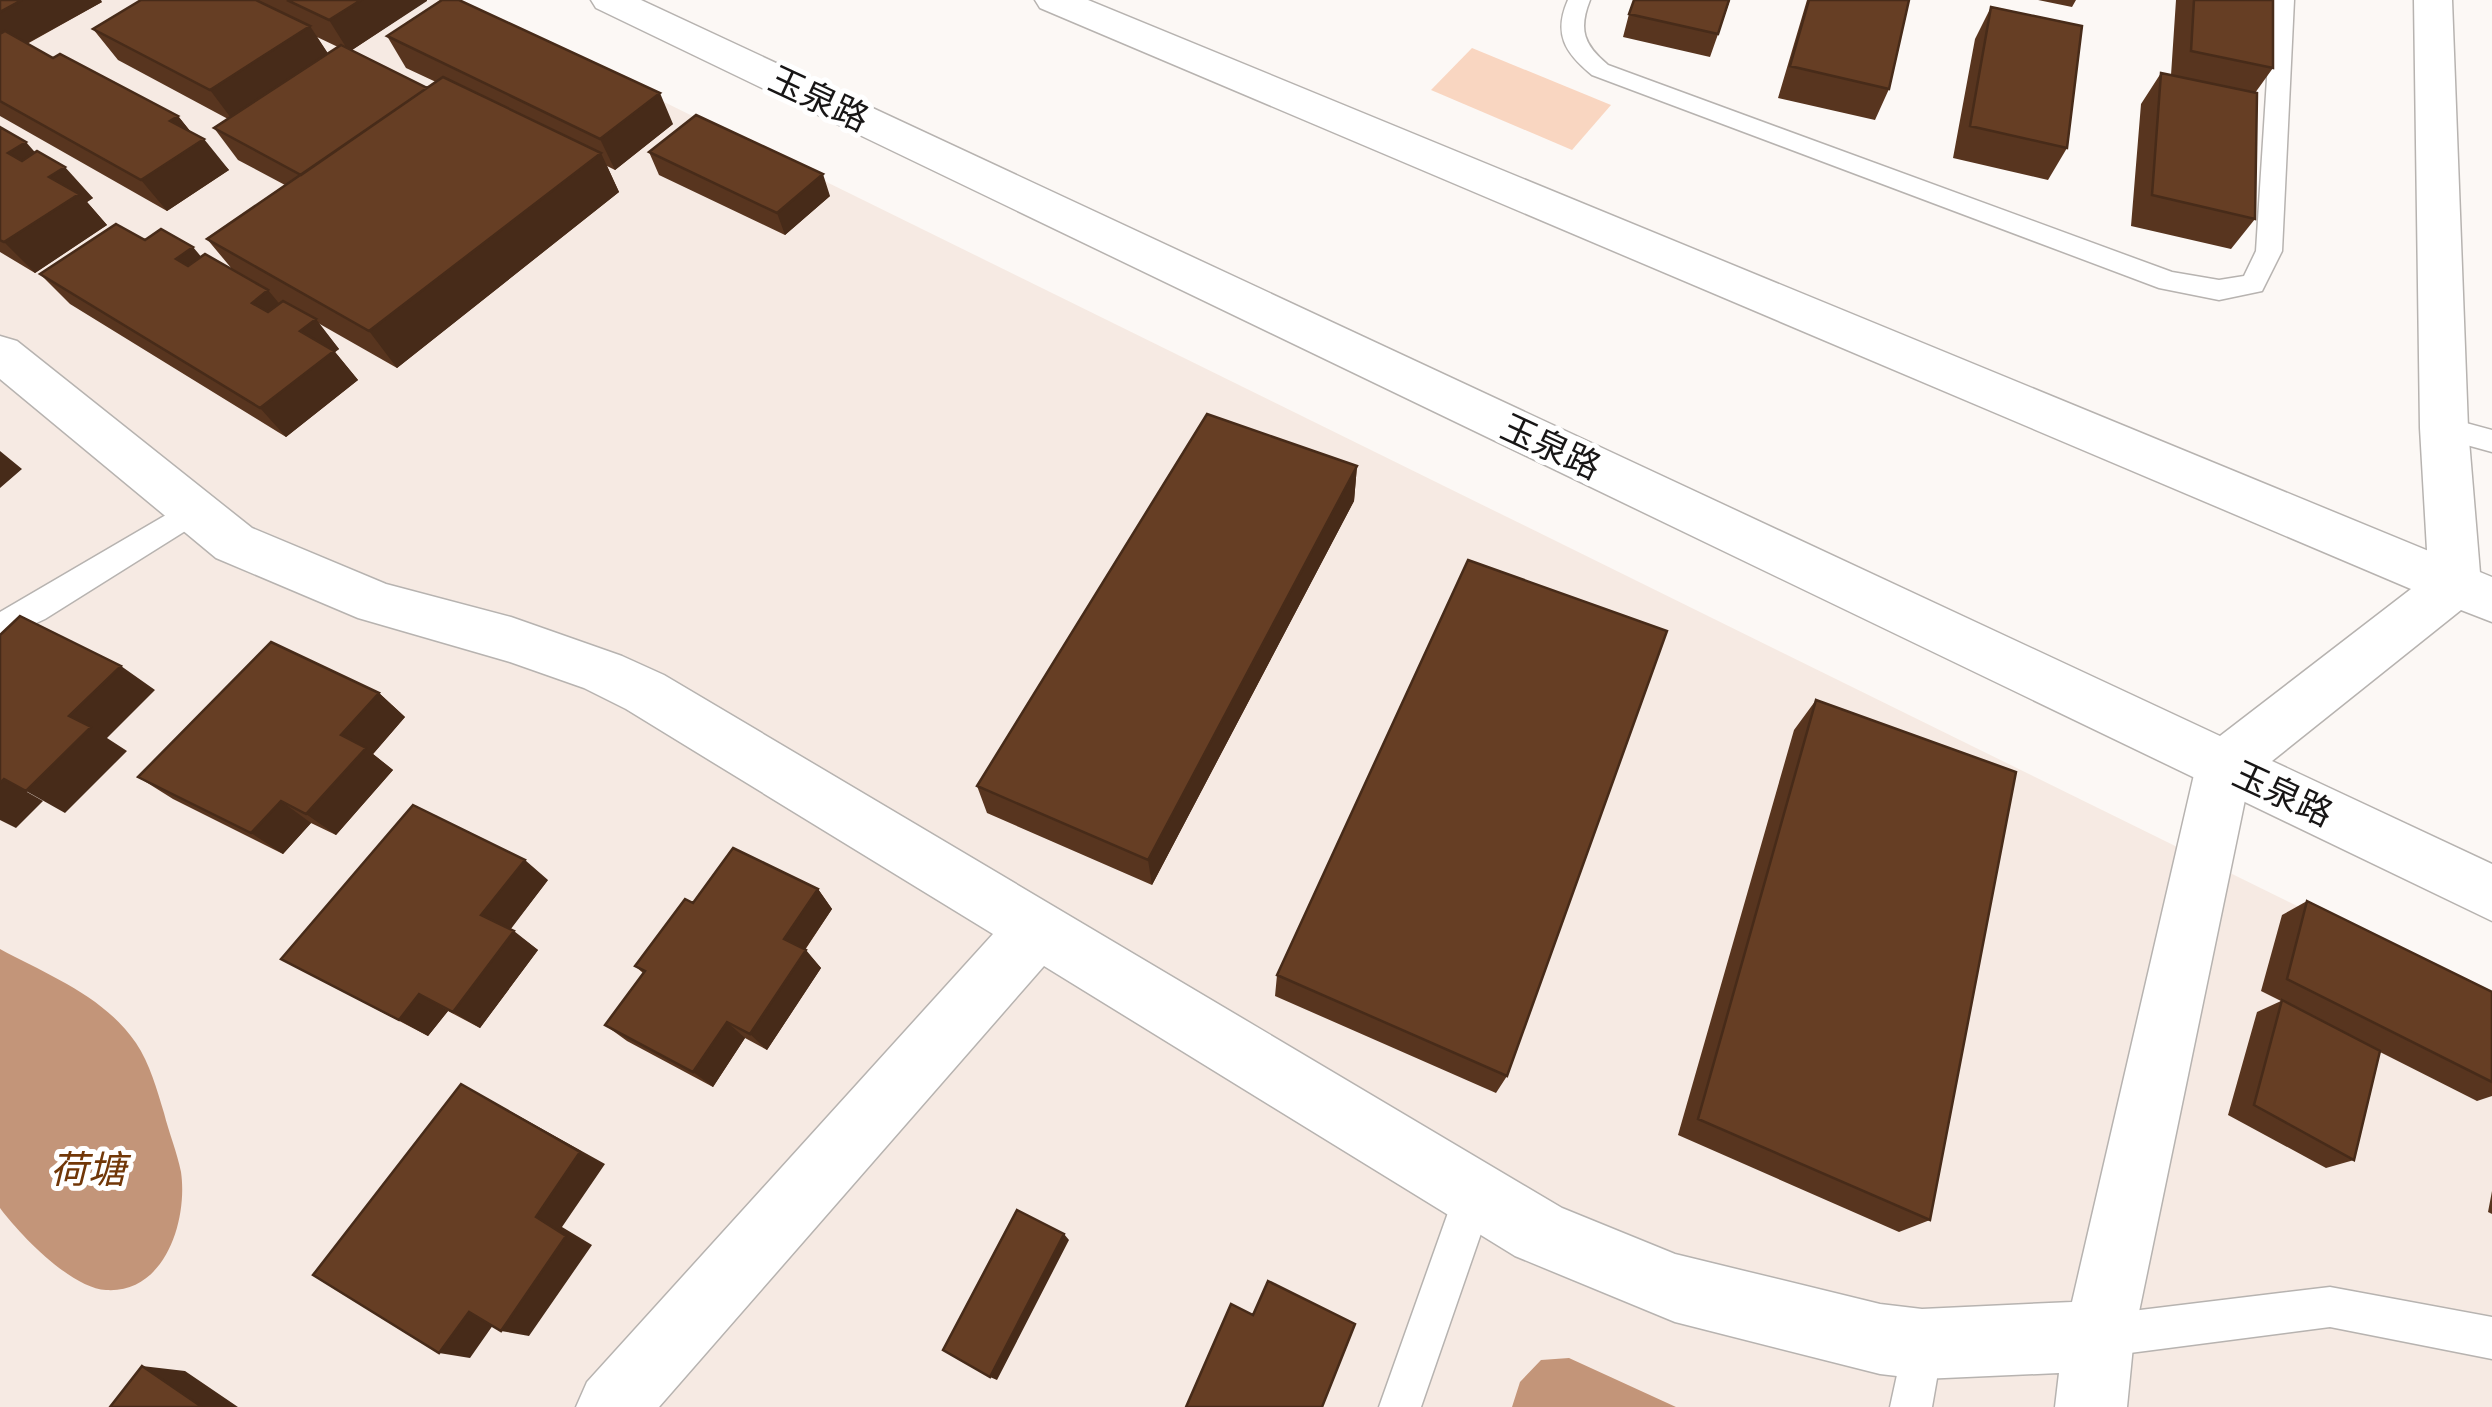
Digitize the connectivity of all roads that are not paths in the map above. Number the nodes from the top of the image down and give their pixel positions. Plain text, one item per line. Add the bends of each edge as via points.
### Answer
1 (610, 0) edge
2 (1054, 0) edge
3 (1579, 0) edge
4 (2283, 0) edge
5 (2433, 0) edge
6 (0, 353) edge
7 (2444, 428) junction
8 (2492, 441) edge
9 (195, 510) junction
10 (2473, 593) edge
11 (0, 627) edge
12 (2224, 766) junction
13 (2492, 892) edge
14 (1039, 927) junction
15 (1474, 1193) junction
16 (2099, 1336) junction
17 (2492, 1338) edge
18 (1922, 1344) junction
19 (612, 1407) edge
20 (1400, 1407) edge
21 (1911, 1407) edge
22 (2090, 1407) edge

1 - 12 main road, 玉泉路
2 - 10 main road
3 - 4 lane via 1568,23 1571,36 1600,70 2168,282 2219,290 2253,284 2269,251
5 - 7 main road
6 - 9 main road
7 - 8 lane
7 - 10 main road
9 - 11 lane
9 - 14 main road via 234,543 301,574 511,640 645,692
10 - 12 main road
12 - 13 main road, 玉泉路
12 - 16 main road
14 - 15 main road
14 - 19 main road
15 - 18 main road via 1538,1232 1675,1288
15 - 20 lane
16 - 17 lane via 2330,1307
16 - 18 main road
16 - 22 main road
18 - 21 lane

